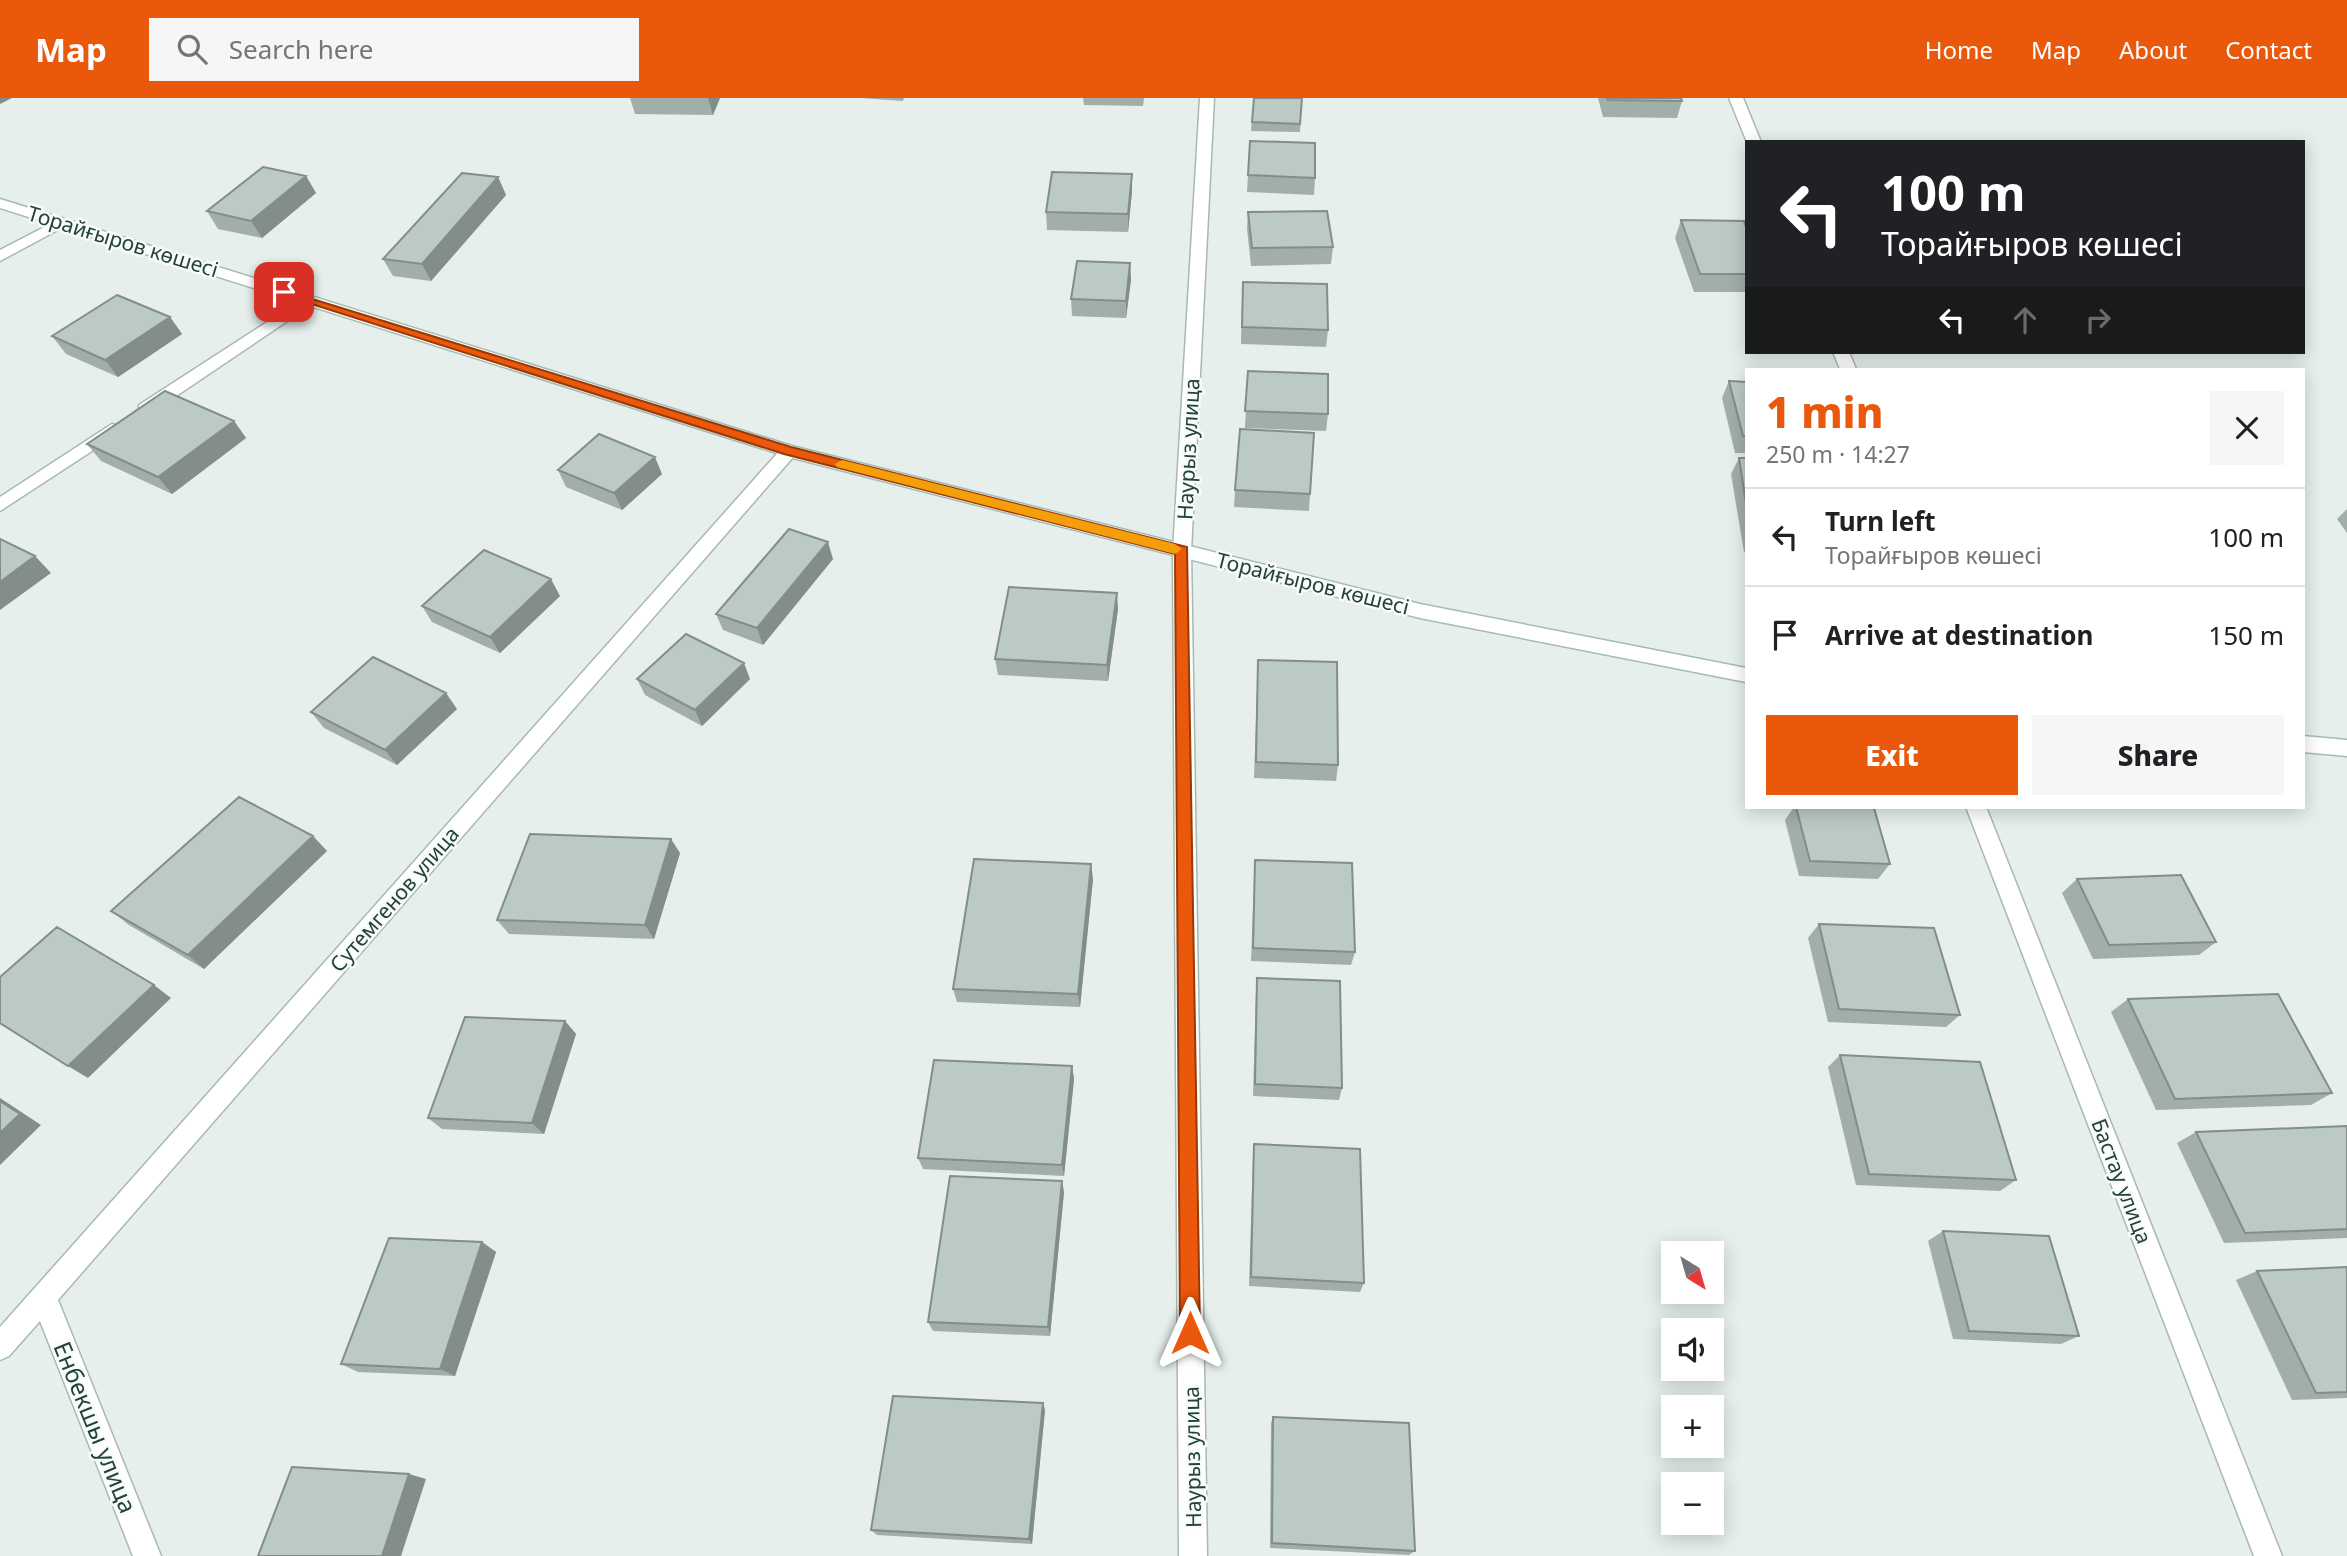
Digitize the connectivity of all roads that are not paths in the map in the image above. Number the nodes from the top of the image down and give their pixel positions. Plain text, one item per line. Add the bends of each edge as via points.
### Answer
1 (1206, 98) edge
2 (1736, 98) edge
3 (1753, 140) edge
4 (0, 203) edge
5 (62, 222) junction
6 (0, 256) edge
7 (309, 300) junction
8 (789, 451) junction
9 (0, 505) edge
10 (1182, 551) junction
11 (1745, 675) edge
12 (2305, 744) edge
13 (2347, 747) edge
14 (1977, 809) edge
15 (44, 1297) junction
16 (0, 1347) edge
17 (147, 1556) edge
18 (1192, 1556) edge
19 (2268, 1556) edge

1 - 10 street, Наурыз улица
2 - 3 street
4 - 5 street, Торайғыров көшесі
5 - 6 street
5 - 7 street, Торайғыров көшесі
7 - 8 street, Торайғыров көшесі
7 - 9 street
8 - 10 street, Торайғыров көшесі
8 - 15 street, Сутемгенов улица
10 - 11 street, Торайғыров көшесі via 1420,611
10 - 18 street, Наурыз улица
12 - 13 street
14 - 19 street, Бастау улица
15 - 16 street, Сутемгенов улица
15 - 17 street, Енбекшы улица

